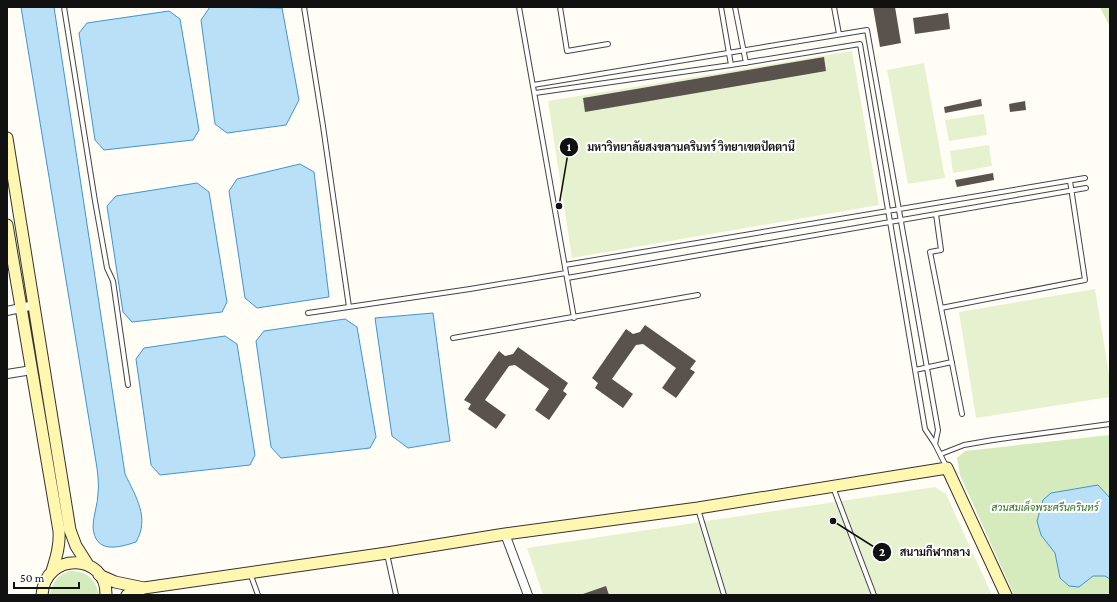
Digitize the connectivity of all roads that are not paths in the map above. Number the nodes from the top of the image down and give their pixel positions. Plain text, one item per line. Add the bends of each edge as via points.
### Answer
1 (64, 7) edge
2 (304, 7) edge
3 (519, 7) edge
4 (560, 7) edge
5 (721, 7) edge
6 (735, 7) edge
7 (834, 7) edge
8 (839, 34) junction
9 (608, 44) dead end
10 (743, 51) junction
11 (729, 53) junction
12 (746, 63) junction
13 (731, 65) junction
14 (533, 85) junction
15 (534, 93) junction
16 (886, 136) junction
17 (7, 138) edge
18 (876, 139) junction
19 (1085, 178) dead end
20 (1070, 181) junction
21 (1086, 188) dead end
22 (1071, 191) junction
23 (899, 210) junction
24 (888, 211) junction
25 (936, 214) junction
26 (901, 220) junction
27 (890, 222) junction
28 (7, 225) edge
29 (9, 246) edge
30 (565, 265) junction
31 (566, 273) junction
32 (567, 278) junction
33 (698, 296) dead end
34 (34, 305) junction
35 (349, 307) junction
36 (21, 308) junction
37 (941, 308) junction
38 (7, 311) edge
39 (308, 313) dead end
40 (574, 318) junction
41 (453, 338) dead end
42 (952, 362) junction
43 (927, 368) junction
44 (32, 370) junction
45 (915, 370) junction
46 (7, 374) edge
47 (128, 385) dead end
48 (962, 414) dead end
49 (1110, 424) edge
50 (935, 444) junction
51 (941, 454) junction
52 (947, 468) junction
53 (832, 487) junction
54 (698, 508) junction
55 (505, 534) junction
56 (387, 553) junction
57 (88, 565) junction
58 (250, 573) junction
59 (49, 575) junction
60 (99, 575) junction
61 (144, 588) junction
62 (32, 595) edge
63 (42, 595) edge
64 (106, 595) edge
65 (127, 595) edge
66 (258, 595) edge
67 (396, 595) edge
68 (528, 595) edge
69 (724, 595) edge
70 (874, 595) edge
71 (1006, 595) edge

1 - 47 lane via 96,209 107,268 113,281
2 - 35 lane
3 - 14 lane
4 - 9 lane via 567,51
5 - 11 lane
6 - 10 lane
7 - 8 lane
8 - 10 lane
8 - 16 lane via 867,30
10 - 11 lane
10 - 12 lane
11 - 13 lane
11 - 14 lane
12 - 13 lane
12 - 18 lane via 860,44
13 - 15 lane
14 - 15 lane
15 - 30 lane
16 - 18 lane
16 - 23 lane
17 - 34 street
18 - 24 lane
19 - 20 lane
20 - 22 lane
20 - 23 lane
21 - 22 lane
22 - 25 lane
22 - 37 lane via 1085,280
23 - 24 lane
23 - 26 lane
24 - 27 lane
24 - 30 lane
25 - 26 lane
25 - 37 lane via 941,250 930,252
26 - 27 lane
26 - 43 lane
27 - 32 lane
27 - 45 lane
28 - 29 street
29 - 36 street
30 - 31 lane
31 - 32 lane
31 - 35 lane
32 - 40 lane
33 - 40 lane
34 - 36 street
34 - 57 street via 70,530
35 - 39 lane
36 - 38 street
36 - 44 street
37 - 42 lane
40 - 41 lane
42 - 43 lane
42 - 48 lane
43 - 45 lane
43 - 50 lane via 938,430
44 - 46 street
44 - 59 street via 59,532 59,546
45 - 50 lane via 925,429
49 - 51 lane via 964,445
50 - 51 lane
51 - 52 lane
52 - 53 street
52 - 71 street
53 - 54 street
53 - 70 lane
54 - 55 street
54 - 69 lane
55 - 56 street
55 - 68 street
56 - 58 street
56 - 67 lane
57 - 59 street via 79,562 69,563 60,566
57 - 60 street
58 - 61 street
58 - 66 lane
59 - 62 street
59 - 63 street
60 - 61 street via 115,582
60 - 64 street via 104,582
61 - 65 street

